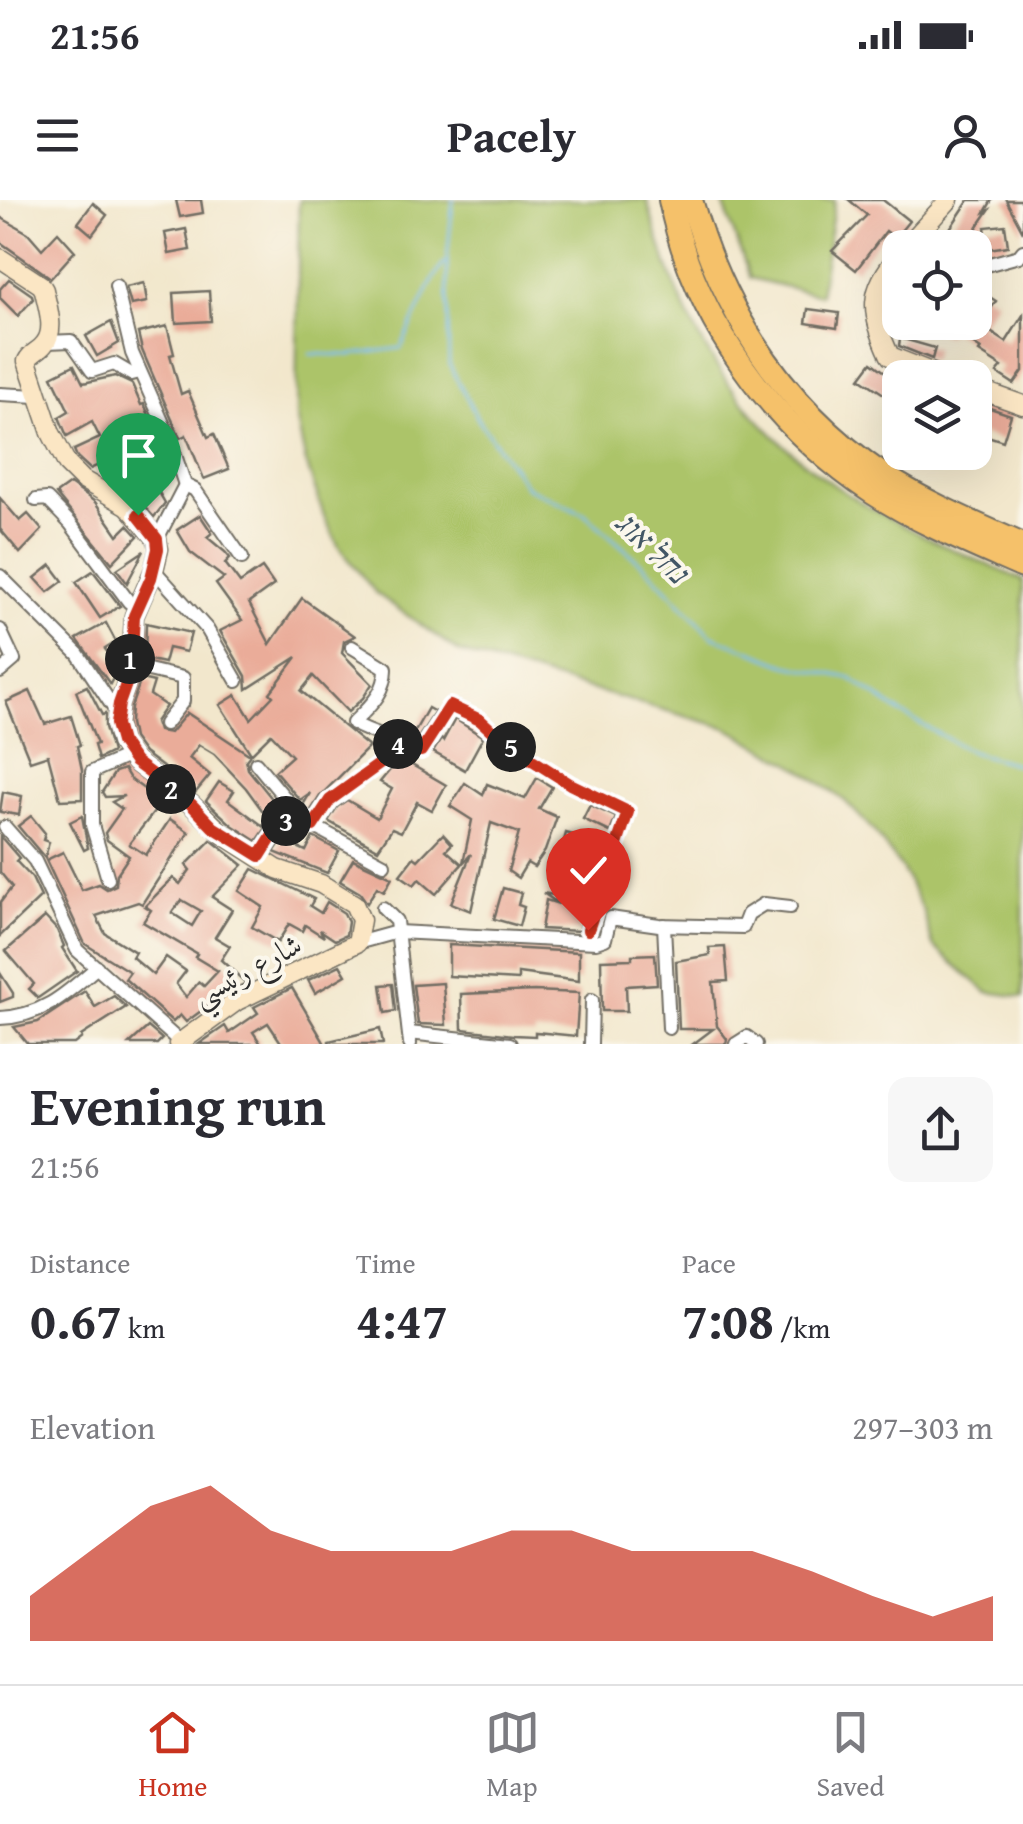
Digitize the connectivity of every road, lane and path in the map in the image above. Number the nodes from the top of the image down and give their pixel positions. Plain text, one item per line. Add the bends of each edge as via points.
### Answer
1 (670, 200) edge
2 (691, 200) edge
3 (949, 200) edge
4 (922, 230) edge
5 (1023, 251) edge
6 (0, 258) edge
7 (992, 263) edge
8 (882, 276) edge
9 (116, 286) dead end
10 (882, 291) edge
11 (874, 294) junction
12 (47, 342) junction
13 (900, 360) edge
14 (139, 372) junction
15 (0, 394) edge
16 (992, 394) edge
17 (37, 396) junction
18 (1023, 405) edge
19 (184, 485) junction
20 (36, 500) dead end
21 (157, 539) junction
22 (1023, 546) edge
23 (242, 558) dead end
24 (1023, 566) edge
25 (154, 570) junction
26 (0, 576) edge
27 (138, 606) junction
28 (0, 630) edge
29 (352, 647) dead end
30 (131, 666) junction
31 (0, 672) edge
32 (237, 680) dead end
33 (118, 715) junction
34 (166, 724) dead end
35 (401, 739) junction
36 (130, 755) junction
37 (256, 763) dead end
38 (297, 812) junction
39 (313, 826) junction
40 (5, 827) dead end
41 (260, 856) junction
42 (384, 864) dead end
43 (108, 880) dead end
44 (790, 907) dead end
45 (383, 908) dead end
46 (664, 925) junction
47 (397, 932) junction
48 (589, 941) junction
49 (351, 946) junction
50 (97, 967) junction
51 (592, 1000) dead end
52 (0, 1018) edge
53 (669, 1028) dead end
54 (409, 1038) edge
55 (179, 1043) edge
56 (510, 1044) edge
57 (590, 1044) edge
58 (736, 1044) edge
59 (756, 1044) edge

1 - 24 highway via 722,335 799,434 875,494
2 - 22 highway via 731,307 796,399 869,466
3 - 4 street
5 - 7 street
6 - 12 street via 44,290
8 - 11 street
9 - 14 street
10 - 11 street
11 - 13 street via 880,333 890,356
12 - 14 street via 70,341 92,371 114,364
12 - 17 street via 27,361
14 - 19 street
15 - 17 street
16 - 18 street
17 - 21 street via 76,474 128,506
19 - 21 street
19 - 23 street via 195,490
20 - 27 street via 47,499
21 - 25 street
25 - 27 street
25 - 32 street via 207,629
26 - 33 street via 78,654
27 - 30 street
28 - 31 street via 14,660
29 - 35 street via 386,668 386,683 353,723
30 - 33 street
30 - 34 street via 183,678 184,701
33 - 36 street
35 - 39 street via 388,758 330,800
35 - 48 street via 421,751 450,706 570,784 628,812
36 - 41 street via 213,827
36 - 43 street via 92,772 92,825
37 - 38 street
38 - 39 street
38 - 41 street via 280,824
39 - 42 street
40 - 50 street via 34,860 77,950
41 - 49 street via 354,904 361,920
44 - 46 street via 764,904 748,914 744,927
45 - 47 street via 394,916
46 - 48 street via 610,918 605,939
46 - 53 street
47 - 48 street
47 - 49 street
47 - 54 street
49 - 55 street, شارع رئيسي via 237,1001
50 - 52 street via 38,1012
50 - 55 street
51 - 57 street
54 - 56 street
58 - 59 street via 747,1037

